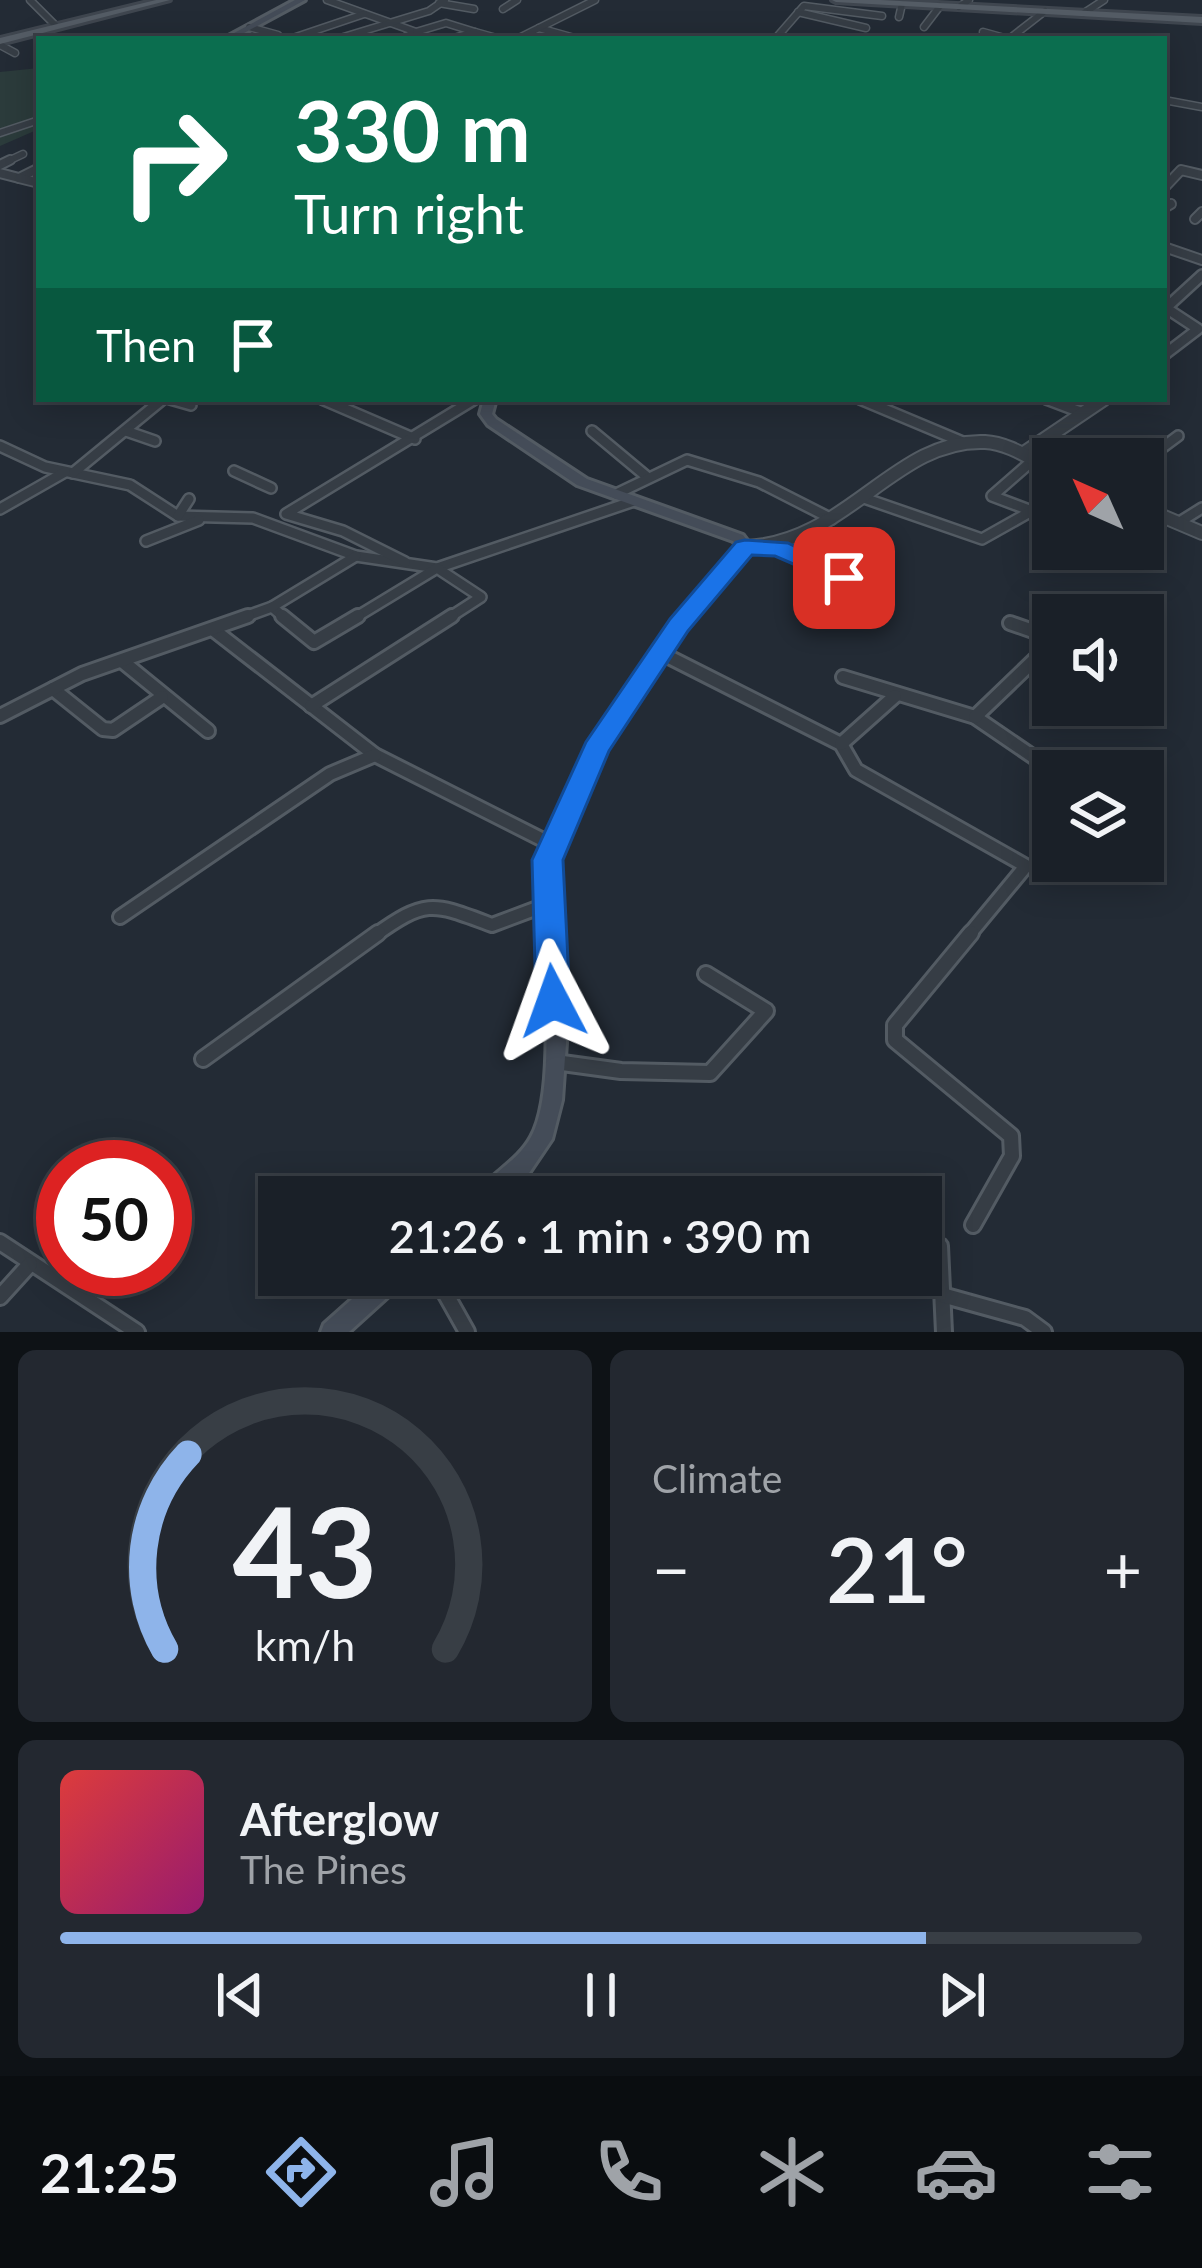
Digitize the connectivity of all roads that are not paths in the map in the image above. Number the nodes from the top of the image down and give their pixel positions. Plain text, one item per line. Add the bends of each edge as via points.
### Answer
1 (30, 0) edge
2 (166, 0) edge
3 (301, 0) edge
4 (327, 0) edge
5 (518, 0) edge
6 (595, 0) edge
7 (836, 0) edge
8 (969, 0) edge
9 (1104, 0) edge
10 (442, 2) edge
11 (902, 4) junction
12 (940, 5) junction
13 (804, 6) edge
14 (959, 7) junction
15 (474, 9) dead end
16 (503, 9) dead end
17 (1045, 11) junction
18 (1084, 13) junction
19 (364, 14) junction
20 (882, 16) dead end
21 (899, 17) dead end
22 (1202, 20) edge
23 (391, 23) junction
24 (55, 25) junction
25 (249, 27) junction
26 (924, 27) dead end
27 (539, 28) junction
28 (866, 28) dead end
29 (416, 32) junction
30 (475, 32) junction
31 (983, 32) dead end
32 (232, 36) edge
33 (276, 36) edge
34 (299, 36) edge
35 (347, 36) edge
36 (406, 36) edge
37 (461, 36) edge
38 (489, 36) edge
39 (525, 36) edge
40 (567, 36) edge
41 (778, 36) edge
42 (998, 36) edge
43 (1013, 36) edge
44 (0, 43) edge
45 (15, 53) dead end
46 (1167, 101) edge
47 (1202, 107) edge
48 (36, 121) edge
49 (0, 133) edge
50 (23, 154) dead end
51 (0, 169) edge
52 (36, 170) edge
53 (1202, 176) edge
54 (19, 178) junction
55 (36, 182) edge
56 (1167, 185) edge
57 (1167, 248) edge
58 (1202, 260) edge
59 (1202, 275) edge
60 (1167, 307) edge
61 (1167, 309) edge
62 (1167, 353) edge
63 (162, 402) edge
64 (178, 402) edge
65 (330, 402) edge
66 (351, 402) edge
67 (470, 402) edge
68 (489, 402) edge
69 (866, 402) edge
70 (1054, 402) edge
71 (1100, 402) edge
72 (191, 405) dead end
73 (343, 407) junction
74 (1083, 413) junction
75 (126, 431) junction
76 (592, 431) dead end
77 (1178, 436) dead end
78 (415, 439) junction
79 (154, 441) dead end
80 (965, 443) junction
81 (0, 446) edge
82 (1164, 446) edge
83 (1028, 457) junction
84 (1032, 459) edge
85 (234, 471) dead end
86 (68, 473) junction
87 (646, 476) junction
88 (271, 488) dead end
89 (616, 494) junction
90 (861, 497) junction
91 (190, 499) dead end
92 (634, 501) junction
93 (1202, 508) edge
94 (0, 509) edge
95 (1030, 512) joint
96 (178, 516) junction
97 (207, 517) junction
98 (1164, 517) edge
99 (832, 520) junction
100 (1178, 523) junction
101 (1202, 532) edge
102 (146, 541) dead end
103 (745, 548) junction
104 (779, 549) junction
105 (356, 556) junction
106 (407, 564) junction
107 (437, 568) junction
108 (844, 578) dead end
109 (272, 607) junction
110 (1010, 623) dead end
111 (214, 631) junction
112 (1032, 632) edge
113 (661, 652) junction
114 (122, 661) junction
115 (1032, 661) edge
116 (843, 677) dead end
117 (53, 689) junction
118 (895, 696) junction
119 (162, 697) junction
120 (311, 706) junction
121 (0, 716) edge
122 (975, 717) junction
123 (208, 730) dead end
124 (841, 744) junction
125 (375, 755) junction
126 (1032, 756) edge
127 (553, 845) junction
128 (548, 904) junction
129 (120, 917) dead end
130 (706, 974) dead end
131 (203, 1059) dead end
132 (555, 1061) junction
133 (512, 1176) edge
134 (973, 1226) dead end
135 (0, 1242) edge
136 (31, 1264) junction
137 (942, 1295) joint
138 (372, 1296) edge
139 (447, 1296) edge
140 (0, 1297) edge
141 (137, 1332) edge
142 (332, 1332) edge
143 (467, 1332) edge
144 (944, 1332) edge
145 (1044, 1332) edge

1 - 24 street
2 - 24 main road
3 - 25 main road
4 - 19 street
5 - 16 street
6 - 27 street
7 - 11 main road
8 - 14 street
9 - 18 street
10 - 15 street
10 - 23 street
11 - 12 main road
11 - 21 street
12 - 14 main road
12 - 26 street
13 - 20 street
13 - 28 street
13 - 41 street
14 - 17 main road
17 - 18 main road
17 - 43 street
18 - 22 main road
19 - 23 street
19 - 34 street
23 - 29 street
23 - 35 street
24 - 44 main road
25 - 32 main road
25 - 33 street
27 - 39 street
27 - 40 street
29 - 30 street via 446,23
29 - 36 street
30 - 37 street
30 - 38 street
31 - 42 street
44 - 45 street
46 - 47 street
48 - 49 street
50 - 51 street
51 - 54 street
52 - 54 street
53 - 56 street via 1181,170
54 - 55 street
57 - 58 street
59 - 60 street
61 - 62 street via 1198,328
63 - 75 street
64 - 72 street
65 - 73 street
66 - 73 street
67 - 78 street
68 - 89 main road via 492,422 582,482
69 - 80 street via 925,419
70 - 74 street
71 - 74 street
73 - 78 street
74 - 83 street
75 - 79 street
75 - 86 street
76 - 87 street
77 - 82 street
78 - 106 street via 286,514 394,552
80 - 83 street via 989,442
80 - 90 street
81 - 86 street
83 - 84 street
83 - 95 street via 991,492
85 - 88 street
86 - 94 street
86 - 96 street via 130,485
87 - 89 street
87 - 99 street via 687,460 703,463
89 - 92 main road
90 - 95 street via 982,539
90 - 99 street
91 - 96 street
92 - 103 main road via 738,538
92 - 107 street
93 - 100 street
96 - 97 street
97 - 102 street
97 - 105 street via 253,518
98 - 100 street
99 - 104 street
100 - 101 street
103 - 104 street
103 - 113 main road
104 - 108 street
105 - 106 street
105 - 109 street
106 - 107 street
107 - 109 street via 314,642
107 - 120 street via 482,598
109 - 111 street
110 - 112 street
111 - 114 street
111 - 120 street
113 - 124 street
113 - 127 main road via 596,749
114 - 117 street
114 - 119 street
115 - 122 street
116 - 118 street
117 - 119 street via 113,730
117 - 121 street
118 - 122 street
118 - 124 street
119 - 123 street
120 - 125 street
122 - 126 street
124 - 134 street via 856,770 1026,866 896,1025 895,1040 1011,1136 1012,1156
125 - 127 street
125 - 129 street via 330,774
127 - 128 main road
128 - 131 street via 491,925 435,904 413,908
128 - 132 main road
130 - 132 street via 766,1011 710,1072
132 - 133 main road via 542,1138
135 - 136 street
136 - 140 street
136 - 141 street
137 - 144 street
137 - 145 street via 1025,1318
138 - 142 main road
139 - 143 street

